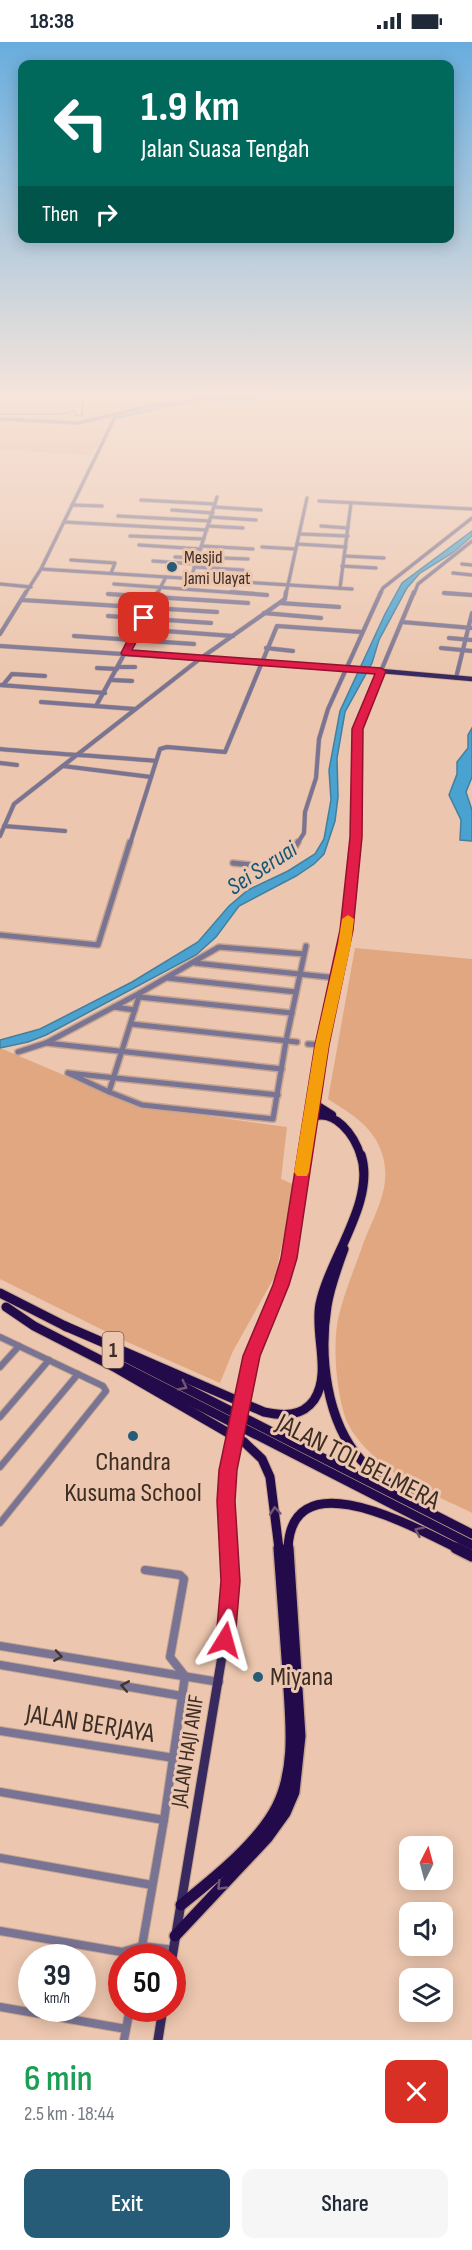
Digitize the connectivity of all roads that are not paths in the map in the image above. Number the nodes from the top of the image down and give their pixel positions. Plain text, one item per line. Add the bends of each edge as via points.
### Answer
1 (81, 487) edge
2 (217, 497) dead end
3 (307, 498) dead end
4 (141, 500) dead end
5 (319, 501) dead end
6 (351, 503) junction
7 (72, 505) junction
8 (102, 506) dead end
9 (215, 506) junction
10 (472, 509) edge
11 (172, 510) dead end
12 (261, 510) dead end
13 (118, 516) dead end
14 (472, 518) edge
15 (256, 520) dead end
16 (64, 522) junction
17 (210, 522) junction
18 (321, 526) dead end
19 (243, 528) dead end
20 (348, 528) junction
21 (300, 534) junction
22 (130, 536) dead end
23 (348, 536) junction
24 (204, 539) junction
25 (472, 541) edge
26 (297, 544) junction
27 (139, 545) dead end
28 (346, 547) junction
29 (201, 548) junction
30 (262, 548) dead end
31 (253, 549) dead end
32 (296, 549) junction
33 (344, 556) junction
34 (175, 557) dead end
35 (198, 557) junction
36 (384, 558) dead end
37 (248, 559) dead end
38 (71, 560) dead end
39 (153, 561) dead end
40 (462, 564) dead end
41 (195, 565) junction
42 (472, 565) edge
43 (342, 566) junction
44 (376, 568) dead end
45 (41, 569) junction
46 (243, 570) dead end
47 (111, 573) junction
48 (453, 573) dead end
49 (472, 575) edge
50 (166, 577) junction
51 (190, 578) junction
52 (0, 584) edge
53 (114, 584) dead end
54 (288, 585) junction
55 (31, 587) junction
56 (160, 587) junction
57 (340, 588) junction
58 (352, 589) dead end
59 (444, 593) dead end
60 (108, 594) dead end
61 (267, 595) dead end
62 (472, 595) edge
63 (155, 597) junction
64 (22, 600) junction
65 (248, 603) dead end
66 (280, 603) junction
67 (150, 608) junction
68 (339, 608) dead end
69 (217, 612) dead end
70 (264, 613) junction
71 (472, 615) edge
72 (108, 616) dead end
73 (144, 618) junction
74 (321, 618) dead end
75 (402, 622) junction
76 (211, 623) dead end
77 (336, 624) dead end
78 (2, 628) edge
79 (470, 628) edge
80 (138, 629) junction
81 (334, 630) junction
82 (362, 632) junction
83 (0, 634) edge
84 (231, 635) junction
85 (74, 636) dead end
86 (449, 638) dead end
87 (464, 639) junction
88 (133, 640) junction
89 (472, 640) edge
90 (194, 644) dead end
91 (0, 646) edge
92 (266, 648) junction
93 (441, 648) dead end
94 (462, 650) junction
95 (293, 651) dead end
96 (472, 651) edge
97 (126, 653) junction
98 (201, 658) junction
99 (260, 662) junction
100 (135, 667) dead end
101 (97, 668) dead end
102 (118, 668) junction
103 (346, 668) junction
104 (381, 671) junction
105 (45, 676) dead end
106 (456, 678) junction
107 (472, 679) edge
108 (112, 680) junction
109 (132, 681) dead end
110 (2, 685) edge
111 (105, 693) junction
112 (41, 702) dead end
113 (96, 706) junction
114 (136, 709) junction
115 (0, 749) edge
116 (77, 755) junction
117 (156, 761) junction
118 (0, 763) edge
119 (17, 765) dead end
120 (63, 766) junction
121 (151, 777) junction
122 (4, 826) junction
123 (65, 831) dead end
124 (0, 836) edge
125 (233, 863) dead end
126 (272, 867) junction
127 (265, 870) dead end
128 (0, 935) edge
129 (306, 946) dead end
130 (304, 954) junction
131 (195, 963) junction
132 (300, 974) junction
133 (167, 978) junction
134 (337, 978) junction
135 (296, 992) junction
136 (140, 995) junction
137 (112, 1007) junction
138 (135, 1010) junction
139 (292, 1013) junction
140 (131, 1024) junction
141 (286, 1041) junction
142 (297, 1042) dead end
143 (46, 1043) junction
144 (308, 1044) dead end
145 (322, 1045) junction
146 (18, 1052) dead end
147 (122, 1052) junction
148 (282, 1069) junction
149 (114, 1076) junction
150 (109, 1092) junction
151 (278, 1095) junction
152 (313, 1102) junction
153 (310, 1118) junction
154 (0, 1293) edge
155 (3, 1305) edge
156 (65, 1326) junction
157 (0, 1337) edge
158 (19, 1346) junction
159 (49, 1360) junction
160 (0, 1367) edge
161 (78, 1374) junction
162 (106, 1390) joint
163 (0, 1417) edge
164 (0, 1467) edge
165 (0, 1524) edge
166 (472, 1532) edge
167 (472, 1545) edge
168 (472, 1556) edge
169 (145, 1570) dead end
170 (0, 1646) edge
171 (0, 1665) edge
172 (185, 1676) junction
173 (219, 1682) junction
174 (182, 1696) junction
175 (0, 1731) edge
176 (174, 1758) junction
177 (0, 1792) edge
178 (164, 1820) junction
179 (0, 1858) edge
180 (152, 1885) junction
181 (181, 1905) junction
182 (0, 1931) edge
183 (175, 1936) junction
184 (142, 1944) edge
185 (172, 1944) edge
186 (108, 1952) edge
187 (0, 2007) edge
188 (127, 2022) edge
189 (161, 2022) edge
190 (126, 2029) junction
191 (124, 2040) edge
192 (158, 2040) edge

1 - 7 street
2 - 9 street
3 - 21 street
4 - 9 street
5 - 6 street
6 - 10 street
6 - 20 street
7 - 8 street
7 - 16 street
9 - 12 street
9 - 17 street
11 - 17 street
13 - 17 street
14 - 82 street via 383,588
15 - 17 street
16 - 17 street
16 - 45 street
17 - 19 street
17 - 24 street
18 - 20 street
20 - 23 street
21 - 23 street
21 - 26 street
22 - 24 street
23 - 28 street
24 - 29 street
25 - 75 street via 418,584
26 - 28 street
26 - 32 street
27 - 29 street
28 - 33 street
29 - 31 street
29 - 35 street
30 - 32 street
32 - 54 street
33 - 36 street
33 - 43 street
34 - 35 street
35 - 37 street
35 - 41 street
38 - 47 street via 115,563
39 - 41 street
40 - 42 street
41 - 46 street
41 - 51 street
43 - 44 street
43 - 57 street
45 - 47 street
45 - 55 street
47 - 50 street
48 - 49 street
50 - 51 street
50 - 56 street
51 - 54 street
52 - 55 street
53 - 56 street
54 - 57 street
54 - 66 street via 287,595
55 - 64 street
56 - 61 street
56 - 63 street
57 - 58 street
59 - 62 street
60 - 63 street
63 - 65 street
63 - 67 street
64 - 67 street
64 - 78 street
66 - 68 street
66 - 70 street
67 - 69 street
67 - 73 street
70 - 74 street
70 - 84 street
71 - 79 street
72 - 73 street
73 - 76 street
73 - 80 street
75 - 79 street
75 - 104 street
77 - 81 street
78 - 83 street
79 - 87 street
80 - 84 street
80 - 88 street
81 - 82 street
81 - 92 street via 277,626
82 - 103 street
84 - 98 street
85 - 88 street
86 - 87 street
87 - 89 street
87 - 94 street
88 - 90 street
88 - 97 street
91 - 97 street
92 - 95 street
92 - 99 street
93 - 94 street
94 - 96 street
94 - 106 street
97 - 98 street
97 - 102 street
98 - 99 street
98 - 114 street
99 - 103 street
99 - 117 street via 225,752 165,747 159,749
100 - 102 street
101 - 102 street
102 - 108 street
103 - 104 street
103 - 126 street via 322,729 304,833 292,852
104 - 106 main road
104 - 134 main road, JALAN HAJI ANIF via 357,729 356,837 346,937
105 - 110 street via 13,674
106 - 107 main road
108 - 109 street
108 - 111 street
110 - 111 street
111 - 113 street
112 - 113 street
113 - 114 street
114 - 116 street
115 - 116 street via 41,749
116 - 117 street
116 - 120 street
117 - 121 street
118 - 119 street
120 - 121 street
120 - 122 street via 14,804
121 - 128 street via 98,945
122 - 123 street
122 - 124 street
125 - 126 street
126 - 127 street
129 - 130 street
130 - 131 street via 222,947
130 - 132 street
131 - 132 street
131 - 133 street
132 - 134 street
132 - 135 street
133 - 135 street
133 - 136 street
134 - 145 main road, JALAN HAJI ANIF
135 - 139 street
136 - 137 street
136 - 138 street
136 - 139 street
137 - 138 street
137 - 143 street
138 - 140 street
139 - 141 street
140 - 141 street
140 - 147 street
141 - 142 street
141 - 148 street
143 - 146 street
143 - 147 street
144 - 145 street
145 - 152 main road, JALAN HAJI ANIF
147 - 148 street
147 - 149 street
148 - 151 street
149 - 150 street
149 - 150 street via 68,1073
149 - 151 street
150 - 151 street via 142,1105 269,1120 274,1116
152 - 153 main road, JALAN HAJI ANIF
152 - 166 highway via 352,1131 369,1167 364,1198 325,1307 327,1376 334,1415 350,1446 378,1475
153 - 156 highway via 328,1116 346,1128 359,1146 366,1167 361,1197 319,1306 321,1384 310,1406 286,1416 260,1411
153 - 173 main road, JALAN HAJI ANIF, bridge via 286,1272 252,1356 233,1441 226,1485 230,1597
154 - 156 highway, JALAN TOL BELMERA / 1
155 - 167 highway, JALAN TOL BELMERA / 1
181 -> 155 highway via 263,1830 288,1778 291,1736 284,1607 270,1477 249,1444 34,1326
156 -> 166 highway, JALAN TOL BELMERA / 1
157 - 158 street
158 - 159 street
158 - 160 street
159 - 161 street
159 - 163 street
161 - 162 street
161 - 164 street
162 - 165 street
168 -> 183 highway via 348,1503 316,1504 296,1518 288,1546 300,1736 294,1792 267,1838
169 - 172 street via 184,1579 170,1657
170 -> 172 street
174 -> 171 street
172 - 173 street
172 - 174 street
173 - 181 main road, JALAN HAJI ANIF
174 - 176 street
175 - 176 street, JALAN BERJAYA
176 - 178 street
177 - 178 street
178 - 180 street
179 - 180 street
180 - 184 street
181 - 183 main road, JALAN HAJI ANIF
182 - 186 street
183 - 185 main road, JALAN HAJI ANIF
187 - 190 street
188 - 190 street
189 - 192 main road
190 - 191 street

